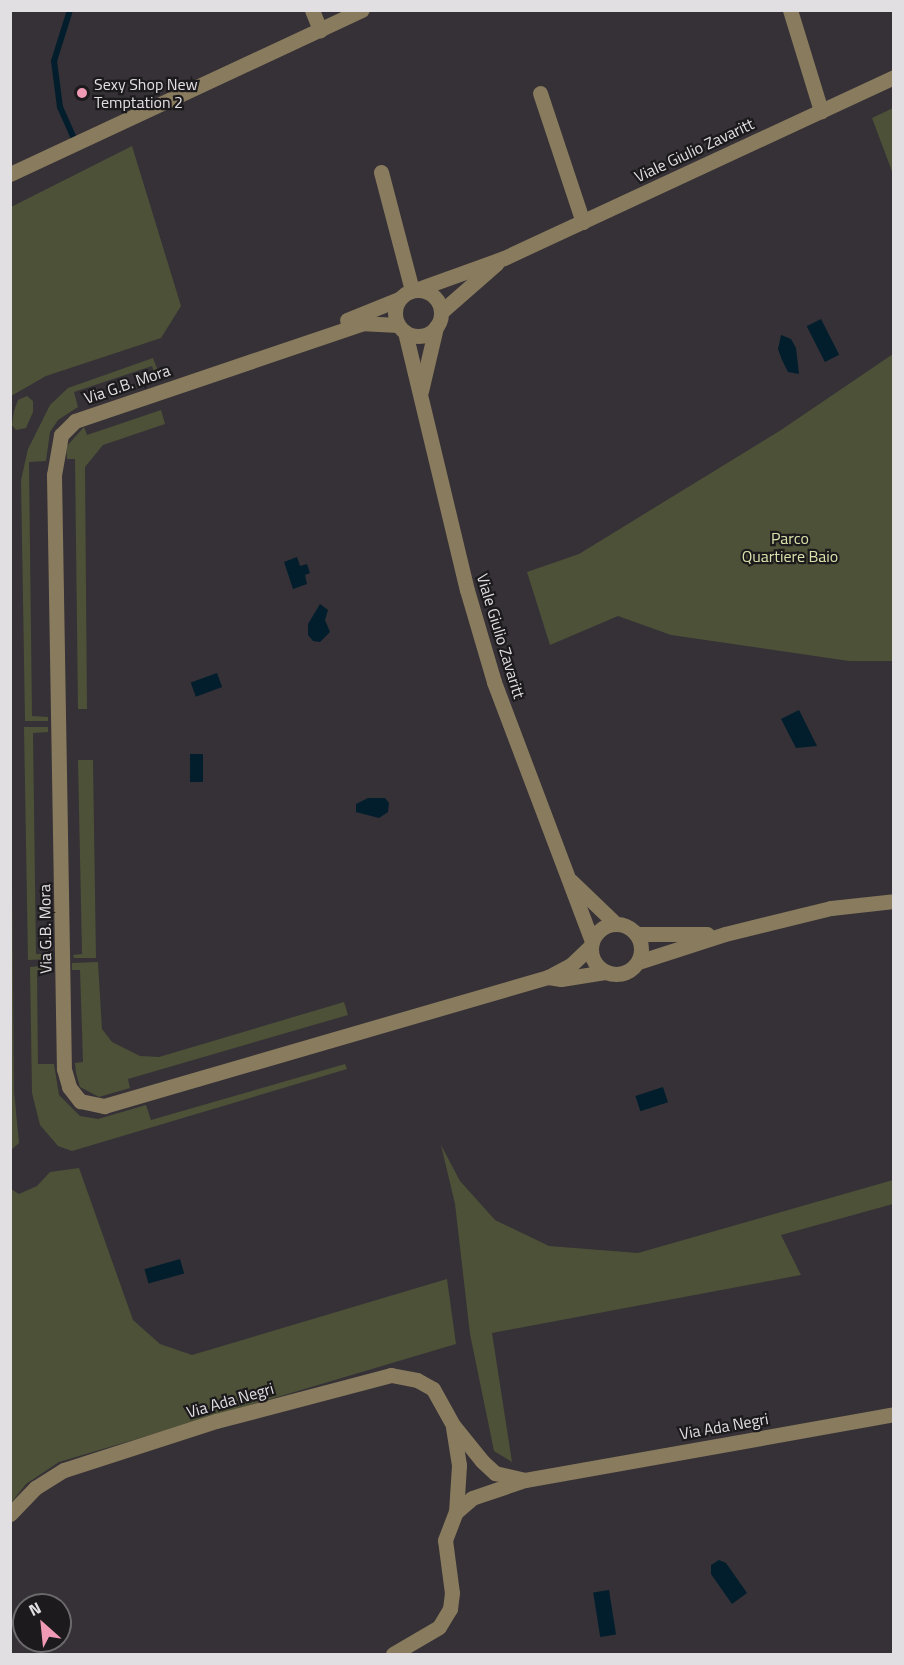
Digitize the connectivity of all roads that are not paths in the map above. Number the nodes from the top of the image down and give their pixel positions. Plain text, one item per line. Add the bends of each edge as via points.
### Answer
1 (312, 10) edge
2 (362, 10) edge
3 (790, 10) edge
4 (320, 30) junction
5 (894, 77) edge
6 (540, 93) dead end
7 (820, 111) junction
8 (17, 171) edge
9 (381, 172) dead end
10 (583, 222) junction
11 (504, 258) junction
12 (415, 290) junction
13 (399, 299) junction
14 (438, 319) junction
15 (402, 328) junction
16 (325, 336) junction
17 (216, 373) joint
18 (420, 397) junction
19 (569, 879) junction
20 (894, 901) edge
21 (616, 924) junction
22 (636, 934) junction
23 (725, 934) junction
24 (591, 944) junction
25 (638, 962) junction
26 (606, 972) junction
27 (548, 977) junction
28 (894, 1414) edge
29 (453, 1425) junction
30 (525, 1480) junction
31 (456, 1512) junction
32 (10, 1514) edge
33 (393, 1654) edge

1 - 4 street
2 - 4 street
3 - 7 street
4 - 8 street
5 - 7 street, Viale Giulio Zavaritt
6 - 10 street
7 - 10 street, Viale Giulio Zavaritt
9 - 12 street
10 - 11 street, Viale Giulio Zavaritt
11 - 12 street, Viale Giulio Zavaritt
11 - 14 street, Viale Giulio Zavaritt
12 - 13 street, Viale Giulio Zavaritt
12 - 14 street via 436,299
13 - 15 street, Viale Giulio Zavaritt via 394,314
13 - 16 street, Viale Giulio Zavaritt via 351,317
14 - 15 street, Viale Giulio Zavaritt via 423,335
14 - 18 street, Viale Giulio Zavaritt
15 - 16 street, Viale Giulio Zavaritt via 364,323
15 - 18 street, Viale Giulio Zavaritt
16 - 17 street, Viale Giulio Zavaritt
17 - 27 street, Via G.B. Mora via 75,421 61,435 56,454 64,1069 69,1087 80,1101 104,1106
18 - 19 street, Viale Giulio Zavaritt via 467,590 494,682
19 - 21 street, Viale Giulio Zavaritt
19 - 24 street, Viale Giulio Zavaritt
20 - 23 street, Viale Giulio Zavaritt via 831,908
21 - 22 street, Viale Giulio Zavaritt
21 - 24 street via 601,928
22 - 23 street, Viale Giulio Zavaritt
22 - 25 street via 641,948
23 - 25 street, Viale Giulio Zavaritt
24 - 26 street, Viale Giulio Zavaritt via 595,963
24 - 27 street, Via G.B. Mora via 571,965
25 - 26 street, Viale Giulio Zavaritt via 627,972
26 - 27 street, Via G.B. Mora via 561,980
28 - 30 street, Via Ada Negri
29 - 30 street, Via Ada Negri via 495,1473
29 - 31 street, Via Ada Negri via 459,1465
29 - 32 street, Via Ada Negri via 433,1389 417,1380 391,1375 216,1421 64,1470 35,1488
30 - 31 street, Via Ada Negri via 472,1498
31 - 33 street, Via Ada Negri via 445,1540 452,1593 450,1609 439,1628

